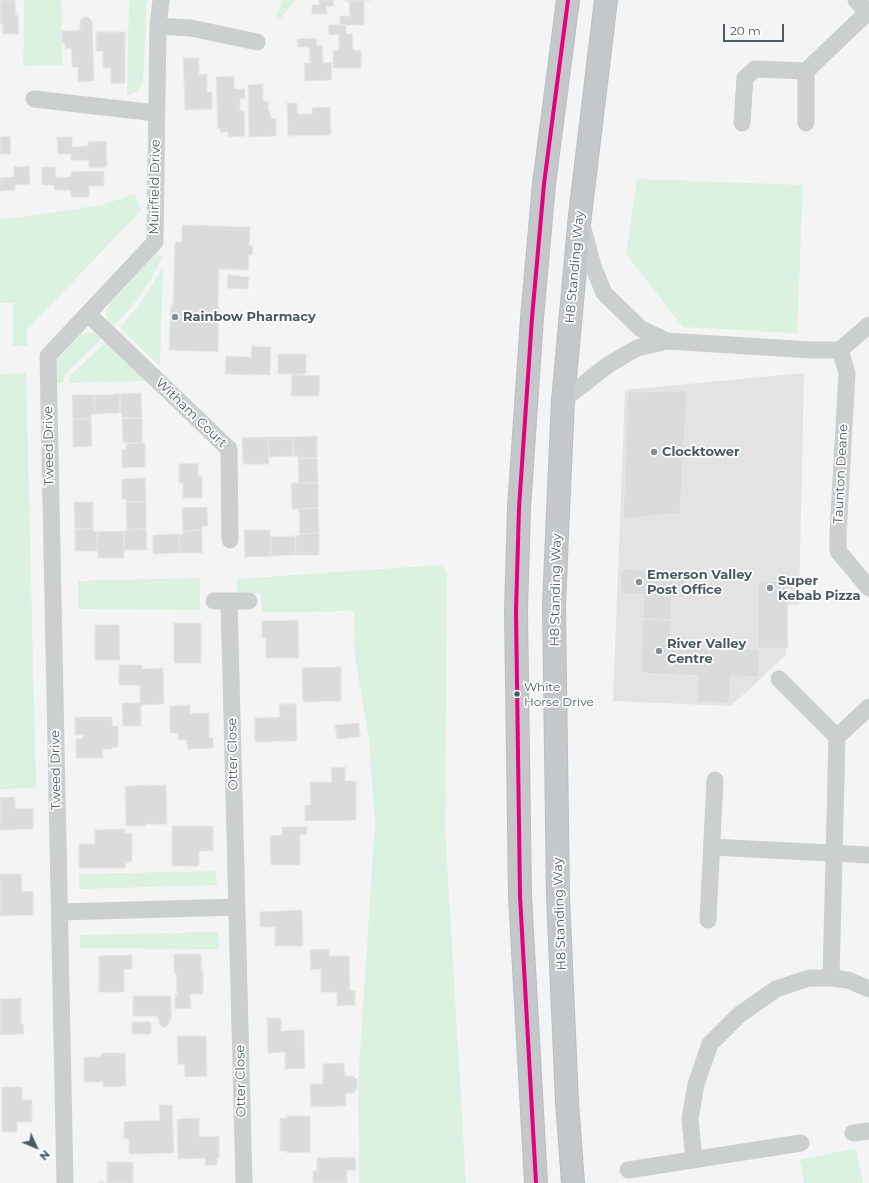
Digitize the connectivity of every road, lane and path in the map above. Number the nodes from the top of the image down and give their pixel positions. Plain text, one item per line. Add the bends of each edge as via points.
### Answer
1 (161, 0) edge
2 (568, 0) edge
3 (606, 0) edge
4 (856, 0) edge
5 (868, 12) edge
6 (158, 26) junction
7 (257, 42) dead end
8 (806, 71) junction
9 (34, 99) dead end
10 (156, 114) junction
11 (742, 123) dead end
12 (806, 123) dead end
13 (580, 215) junction
14 (88, 314) junction
15 (869, 325) edge
16 (667, 341) junction
17 (840, 350) junction
18 (48, 356) joint
19 (563, 400) junction
20 (230, 540) dead end
21 (869, 588) edge
22 (249, 602) dead end
23 (779, 679) dead end
24 (869, 707) edge
25 (837, 737) junction
26 (715, 780) dead end
27 (712, 847) junction
28 (833, 854) junction
29 (869, 855) edge
30 (237, 907) junction
31 (60, 912) junction
32 (708, 920) dead end
33 (831, 978) junction
34 (869, 989) edge
35 (801, 1143) dead end
36 (694, 1160) junction
37 (628, 1170) dead end
38 (65, 1183) edge
39 (244, 1183) edge
40 (536, 1183) edge
41 (573, 1183) edge

1 - 6 street, Muirfield Drive
2 - 40 highway via 544,184 519,508 516,611 520,896
3 - 13 highway, H8 Standing Way
4 - 5 street
5 - 8 street
6 - 7 street via 191,28
6 - 10 street, Muirfield Drive
8 - 11 street via 755,69 745,78
8 - 12 street
9 - 10 street
10 - 14 street, Muirfield Drive via 155,242
13 - 16 street via 593,266 604,293 641,329
13 - 19 highway, H8 Standing Way
14 - 18 street, Muirfield Drive
14 - 20 street, Witham Court via 229,449
15 - 17 street
16 - 17 street
16 - 19 street via 637,348 608,365
17 - 21 street, Taunton Deane via 847,373 838,551
18 - 31 street, Tweed Drive
19 - 41 highway, H8 Standing Way via 554,605 558,896
22 - 30 street, Otter Close via 222,601
23 - 25 street
24 - 25 street
25 - 28 street
26 - 27 street
27 - 28 street
27 - 32 street
28 - 29 street
28 - 33 street
30 - 31 street
30 - 39 street, Otter Close
31 - 38 street, Tweed Drive
33 - 34 street via 848,980
33 - 36 street via 809,978 776,989 739,1015 710,1044 696,1084 690,1119
35 - 36 street
36 - 37 street

